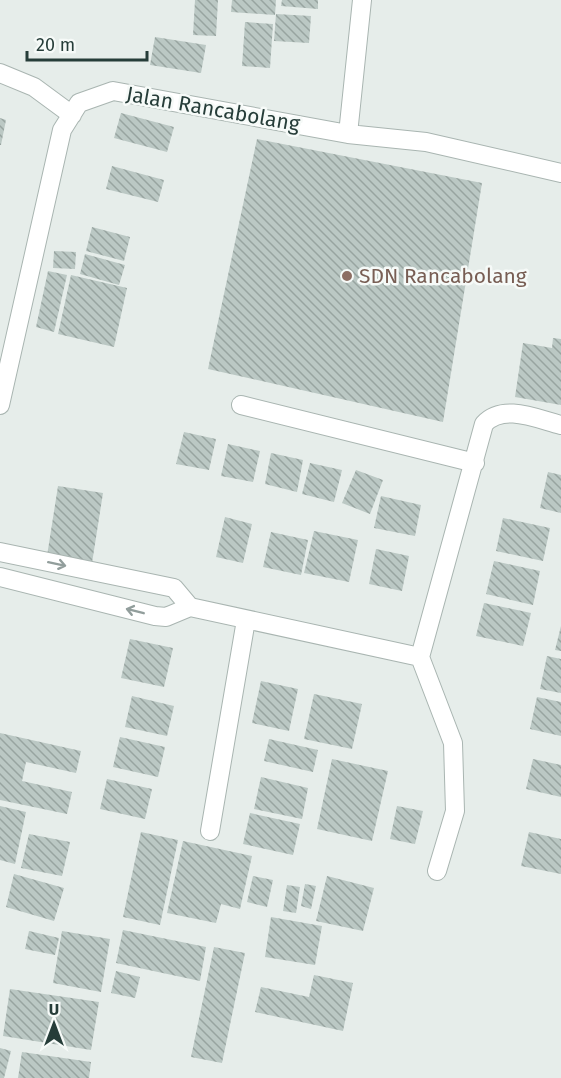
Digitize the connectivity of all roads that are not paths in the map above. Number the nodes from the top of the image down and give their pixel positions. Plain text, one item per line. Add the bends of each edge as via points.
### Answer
1 (363, 0) edge
2 (0, 73) edge
3 (72, 114) junction
4 (348, 134) junction
5 (561, 173) edge
6 (0, 405) edge
7 (241, 405) dead end
8 (561, 425) edge
9 (475, 463) junction
10 (0, 552) edge
11 (0, 577) edge
12 (190, 607) junction
13 (246, 620) junction
14 (420, 657) junction
15 (210, 831) dead end
16 (437, 871) dead end

1 - 4 street
2 - 3 street via 34,87
3 - 4 street, Jalan Rancabolang via 79,103 113,91
3 - 6 street, Jalan Rancabolang via 62,130
4 - 5 street, Jalan Rancabolang via 426,142
7 - 9 street
8 - 9 street via 510,413 492,416 484,424
9 - 14 street
10 -> 12 street via 174,588
12 -> 11 street via 166,617 154,616
12 - 13 street
13 - 14 street
13 - 15 street
14 - 16 street via 453,743 455,810

